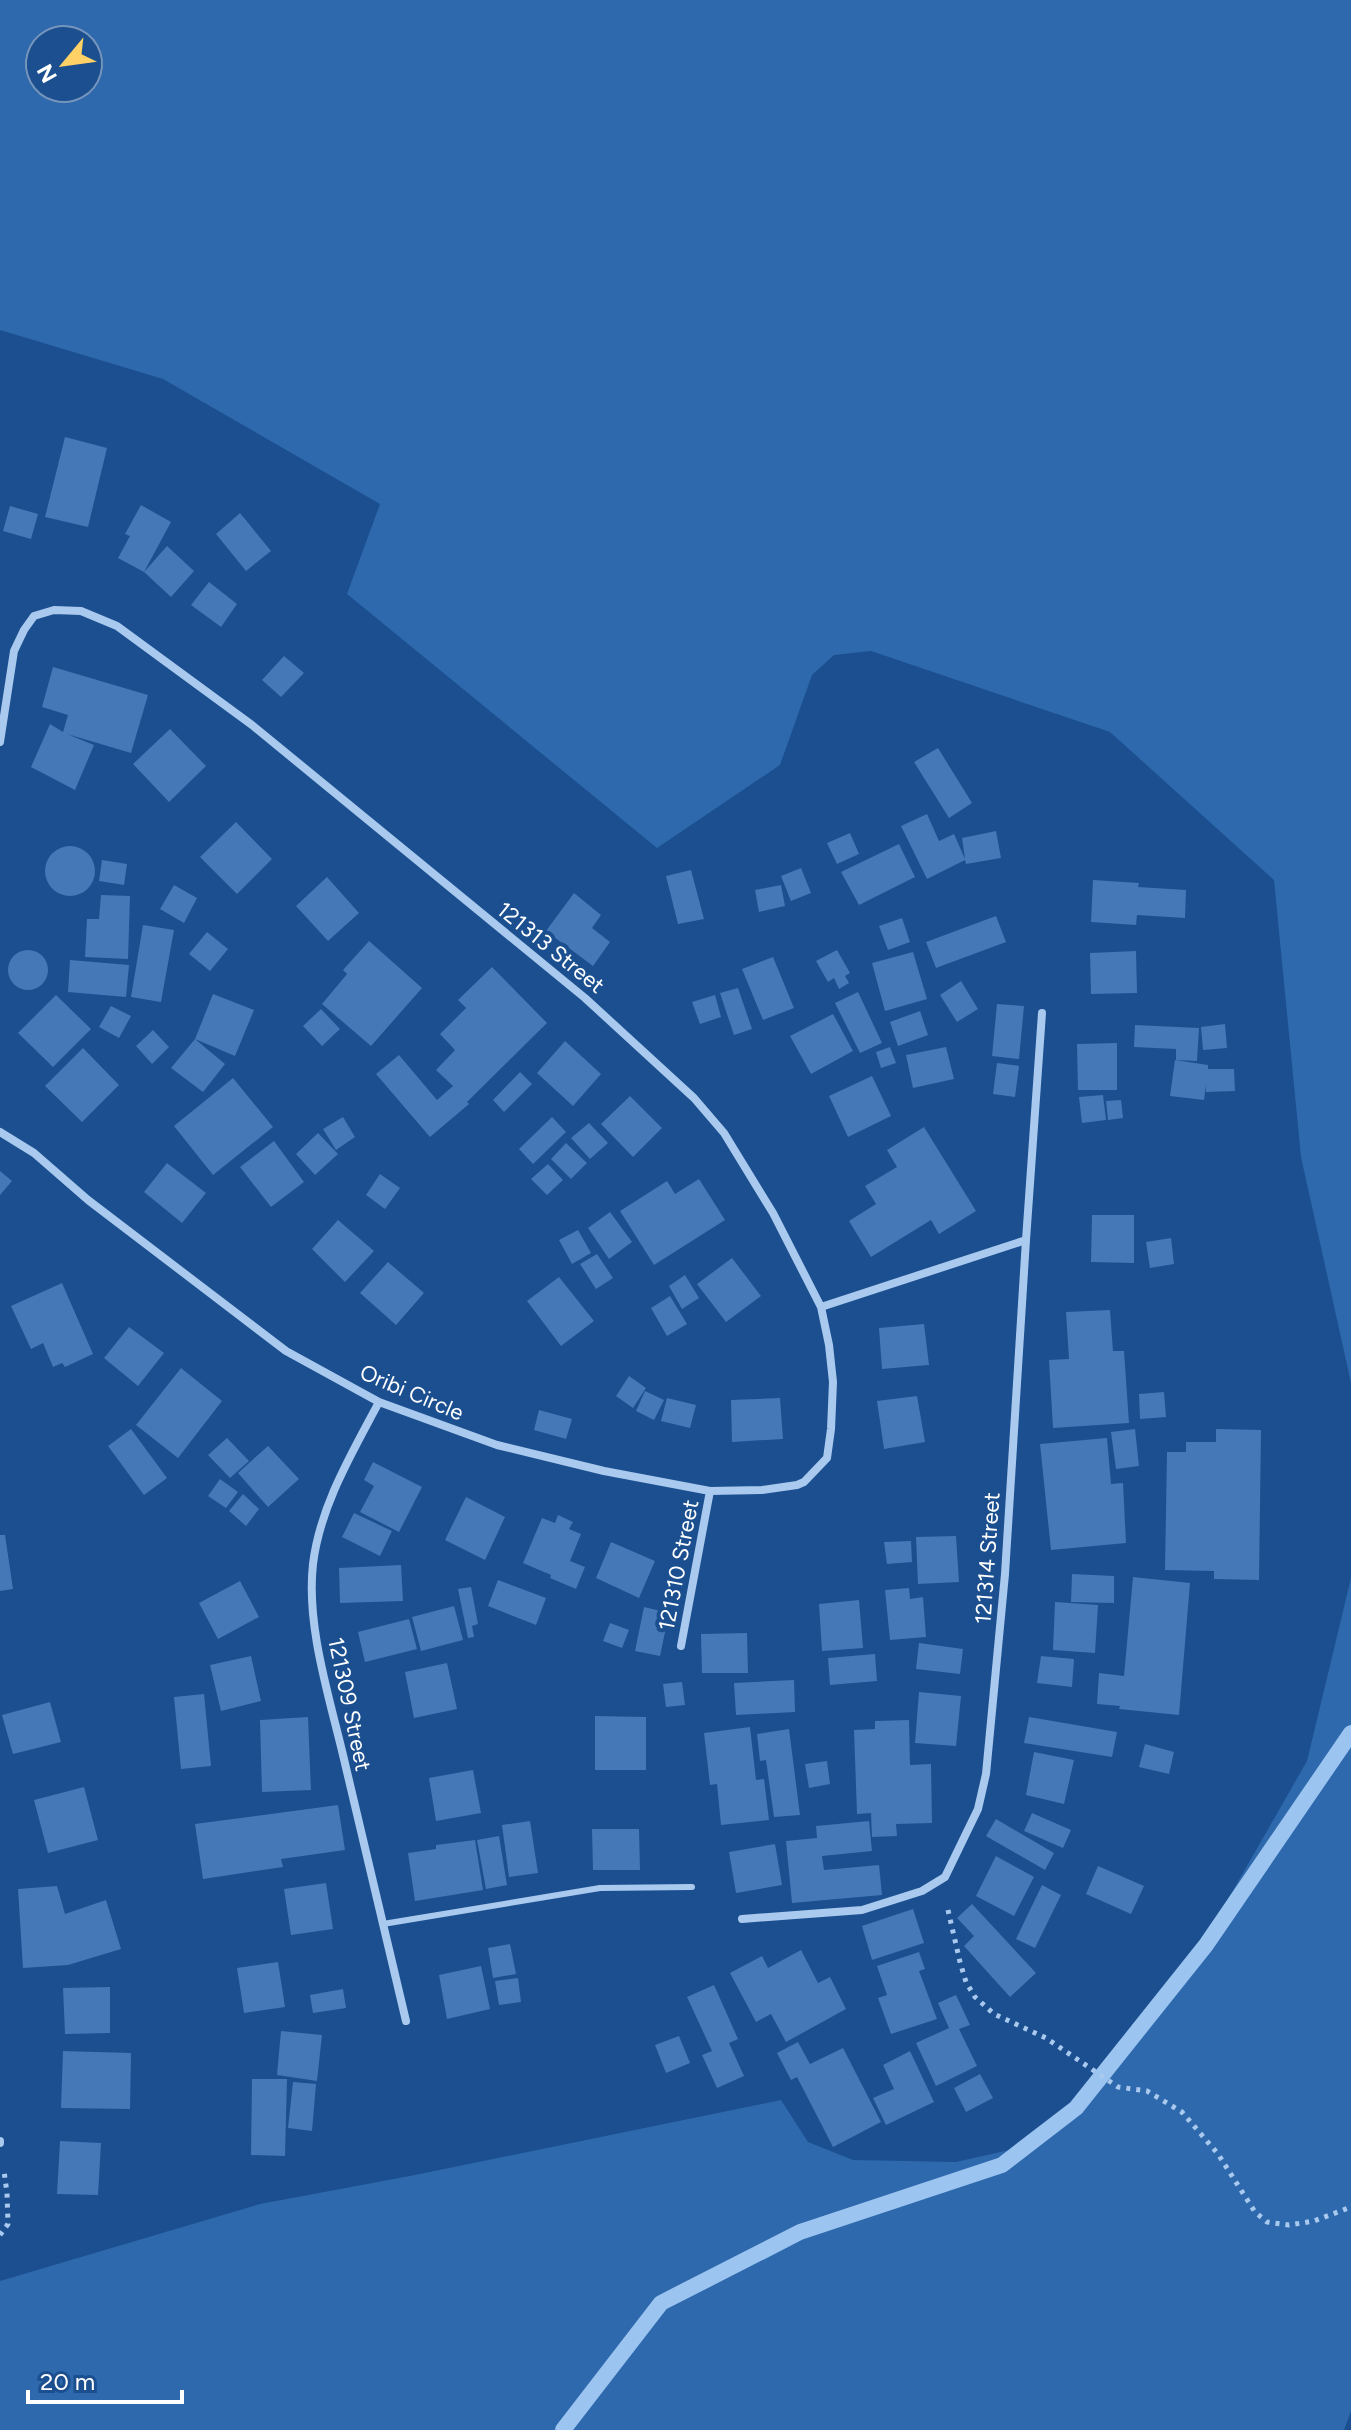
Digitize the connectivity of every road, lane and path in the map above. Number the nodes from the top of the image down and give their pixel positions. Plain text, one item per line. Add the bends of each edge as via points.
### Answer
1 (0, 742) edge
2 (1042, 1013) dead end
3 (0, 1132) edge
4 (1026, 1240) junction
5 (821, 1307) junction
6 (379, 1402) junction
7 (827, 1458) joint
8 (710, 1491) junction
9 (681, 1646) dead end
10 (945, 1877) junction
11 (692, 1887) dead end
12 (742, 1919) dead end
13 (383, 1924) junction
14 (406, 2021) dead end
15 (0, 2142) edge
16 (1351, 2207) edge
17 (0, 2235) edge

1 - 5 street, 121313 Street via 14,651 34,616 81,611 117,626 275,744 585,998 694,1098 724,1133 773,1213
2 - 4 street, 121314 Street
3 - 6 street, Oribi Circle via 286,1351
4 - 5 street
4 - 10 street, 121314 Street via 1005,1574 986,1774 978,1809
5 - 7 street, 121313 Street via 833,1382
6 - 8 street, Oribi Circle via 497,1445
6 - 13 street, 121309 Street via 333,1492 313,1563 312,1596 327,1691
7 - 8 street, Oribi Circle via 797,1485
8 - 9 street, 121310 Street
10 - 12 street via 922,1891 862,1910
10 - 16 path via 950,1924 966,1982 994,2014 1046,2038 1118,2087 1147,2091 1182,2112 1267,2222 1314,2221
11 - 13 lane via 600,1888
13 - 14 street, 121309 Street
15 - 17 path via 8,2224

